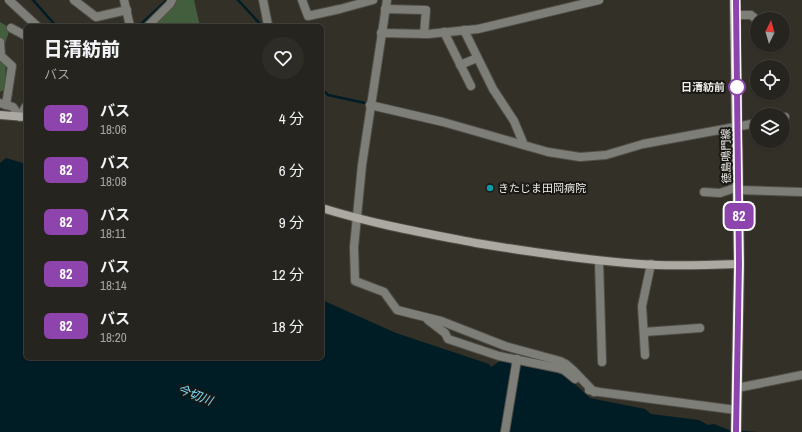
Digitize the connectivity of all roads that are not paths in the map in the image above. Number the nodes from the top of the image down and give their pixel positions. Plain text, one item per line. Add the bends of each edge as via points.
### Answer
1 (9, 0) edge
2 (74, 0) edge
3 (124, 0) edge
4 (172, 0) edge
5 (263, 0) edge
6 (302, 0) edge
7 (373, 0) edge
8 (387, 0) edge
9 (599, 0) edge
10 (736, 0) edge
11 (126, 10) junction
12 (385, 10) junction
13 (736, 15) junction
14 (750, 16) edge
15 (35, 24) edge
16 (130, 24) edge
17 (150, 24) edge
18 (268, 24) dead end
19 (12, 28) dead end
20 (464, 30) junction
21 (444, 32) junction
22 (382, 33) junction
23 (424, 34) junction
24 (24, 35) edge
25 (0, 42) edge
26 (477, 58) junction
27 (460, 65) junction
28 (471, 86) dead end
29 (3, 104) edge
30 (370, 105) junction
31 (0, 115) edge
32 (23, 117) edge
33 (750, 124) edge
34 (738, 127) junction
35 (524, 145) junction
36 (738, 189) junction
37 (704, 192) dead end
38 (802, 192) edge
39 (324, 209) edge
40 (357, 219) junction
41 (599, 261) junction
42 (651, 264) junction
43 (739, 264) junction
44 (426, 318) junction
45 (700, 328) dead end
46 (644, 332) junction
47 (645, 355) dead end
48 (516, 360) junction
49 (602, 362) dead end
50 (802, 375) edge
51 (737, 388) junction
52 (594, 392) junction
53 (736, 412) junction
54 (505, 432) edge
55 (736, 432) edge

1 - 15 street
2 - 11 street via 96,17
3 - 11 street
4 - 17 street
5 - 18 street
6 - 7 street via 308,16
8 - 12 street
9 - 20 street via 478,29
10 - 13 main road, 徳島鳴門線
11 - 16 street
12 - 22 street
12 - 23 street via 426,10
13 - 14 street
13 - 34 main road, 徳島鳴門線
19 - 24 street
20 - 21 street
20 - 26 street
21 - 23 street
21 - 27 street
22 - 23 street
22 - 30 street
25 - 29 street via 1,56 12,66
26 - 27 street
26 - 35 street via 493,90 514,121
27 - 28 street
29 - 32 street via 13,108
30 - 35 street
30 - 40 street
31 - 32 street
33 - 34 street
34 - 35 street via 643,144 600,156 580,157
34 - 36 main road, 徳島鳴門線
36 - 37 street via 719,196
36 - 38 street
36 - 43 main road, 徳島鳴門線
39 - 40 street
40 - 41 street via 516,250
40 - 44 street via 354,247 355,281 384,292 397,310
41 - 42 street
41 - 49 street
42 - 43 street
42 - 46 street via 642,306
43 - 51 main road, 徳島鳴門線
44 - 48 street via 445,333 448,339
44 - 52 street via 441,321 505,346 560,361 574,371
45 - 46 street
46 - 47 street
48 - 52 street via 564,370 585,388
48 - 54 street
50 - 51 street
51 - 53 main road, 徳島鳴門線
52 - 53 street
53 - 55 main road, 徳島鳴門線

